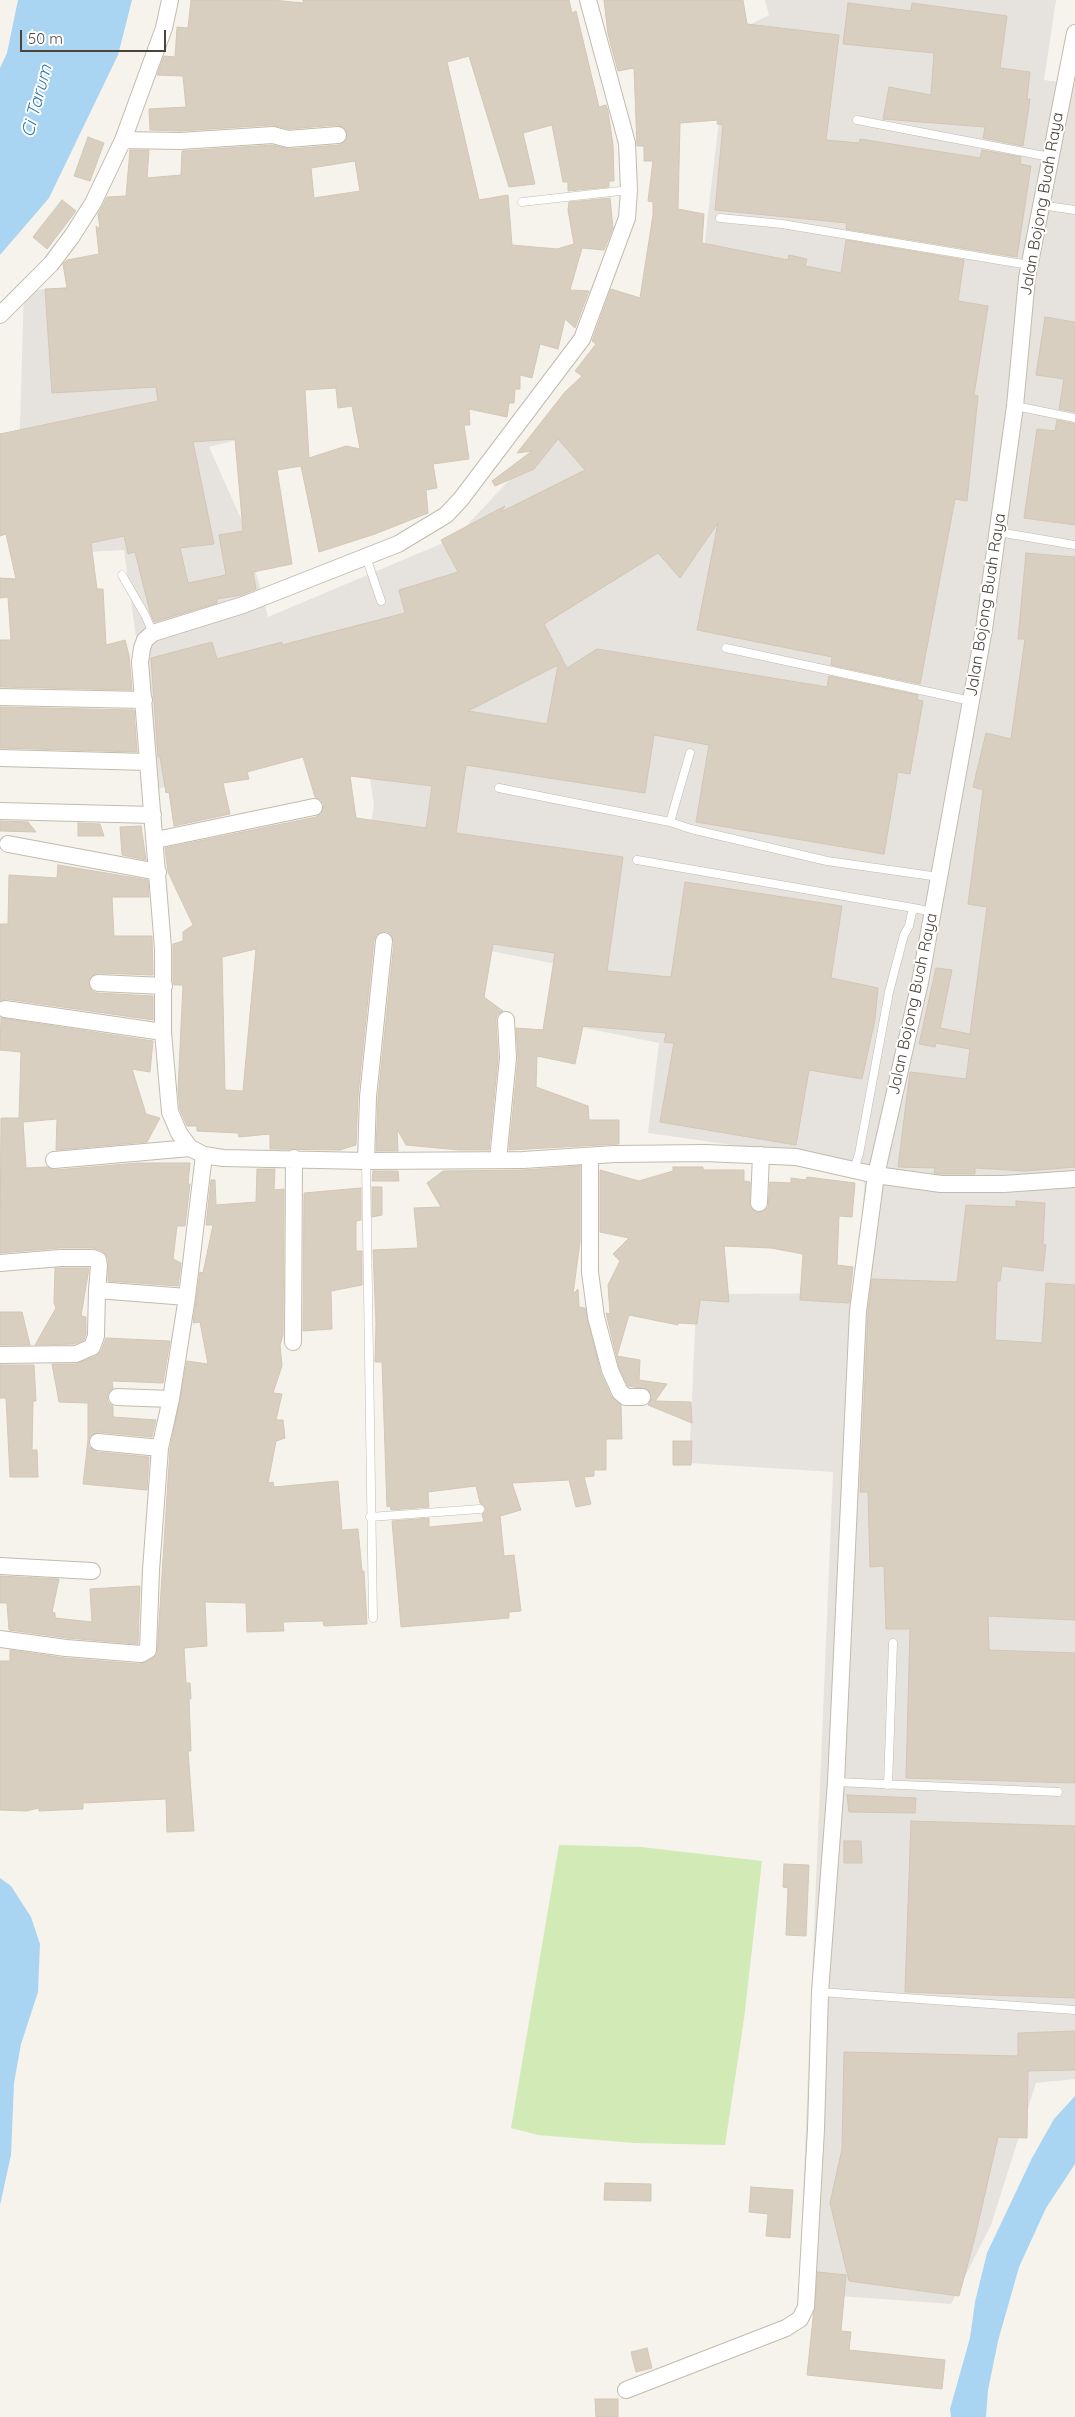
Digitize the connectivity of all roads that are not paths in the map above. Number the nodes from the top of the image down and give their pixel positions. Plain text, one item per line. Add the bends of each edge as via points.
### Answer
1 (170, 0) edge
2 (588, 0) edge
3 (1075, 32) edge
4 (857, 120) dead end
5 (338, 135) dead end
6 (123, 140) junction
7 (1050, 157) junction
8 (629, 190) junction
9 (522, 202) dead end
10 (1041, 206) junction
11 (1075, 210) edge
12 (720, 218) dead end
13 (1029, 265) junction
14 (0, 315) edge
15 (1015, 406) junction
16 (1075, 418) edge
17 (998, 532) junction
18 (1075, 545) edge
19 (366, 557) junction
20 (122, 575) dead end
21 (381, 601) dead end
22 (153, 633) junction
23 (726, 648) dead end
24 (0, 698) edge
25 (144, 700) junction
26 (971, 701) junction
27 (690, 753) dead end
28 (0, 758) edge
29 (148, 762) junction
30 (499, 788) dead end
31 (314, 807) dead end
32 (0, 811) edge
33 (153, 815) junction
34 (670, 822) junction
35 (156, 840) junction
36 (8, 844) dead end
37 (636, 860) dead end
38 (158, 872) junction
39 (939, 877) junction
40 (912, 908) junction
41 (933, 912) junction
42 (384, 941) dead end
43 (98, 983) dead end
44 (164, 986) junction
45 (5, 1009) dead end
46 (506, 1020) dead end
47 (163, 1032) junction
48 (197, 1151) junction
49 (761, 1155) junction
50 (590, 1157) junction
51 (294, 1158) junction
52 (54, 1160) dead end
53 (366, 1160) junction
54 (498, 1160) junction
55 (854, 1169) junction
56 (876, 1174) junction
57 (1075, 1178) edge
58 (760, 1203) dead end
59 (0, 1263) edge
60 (97, 1290) junction
61 (187, 1297) junction
62 (293, 1342) dead end
63 (0, 1355) edge
64 (117, 1397) dead end
65 (642, 1397) dead end
66 (171, 1399) junction
67 (98, 1442) dead end
68 (160, 1448) junction
69 (480, 1509) dead end
70 (370, 1517) junction
71 (0, 1566) edge
72 (92, 1571) dead end
73 (373, 1618) dead end
74 (0, 1639) edge
75 (893, 1643) dead end
76 (836, 1782) junction
77 (888, 1785) junction
78 (1058, 1792) dead end
79 (820, 1992) junction
80 (1075, 2010) edge
81 (626, 2390) dead end

1 - 6 street via 164,28
2 - 8 street via 628,143
3 - 7 street, Jalan Bojong Buah Raya
4 - 7 lane
5 - 6 street via 288,139 273,135 180,141
6 - 14 street via 93,203 72,236 51,264
7 - 10 street, Jalan Bojong Buah Raya
8 - 9 lane
8 - 19 street via 627,218 582,338 446,515 398,544
10 - 11 lane
10 - 13 street, Jalan Bojong Buah Raya
12 - 13 lane via 774,222
13 - 15 street, Jalan Bojong Buah Raya
15 - 16 lane
15 - 17 street, Jalan Bojong Buah Raya
17 - 18 lane
17 - 26 street, Jalan Bojong Buah Raya
19 - 21 lane
19 - 22 street via 243,606
20 - 22 lane
22 - 25 street via 145,640 140,656
23 - 26 lane
24 - 25 street
25 - 29 street
26 - 39 street, Jalan Bojong Buah Raya
27 - 34 lane
28 - 29 street
29 - 33 street
30 - 34 lane
31 - 35 street
32 - 33 street
33 - 35 street
34 - 39 lane via 827,861
35 - 38 street
36 - 38 street
37 - 40 lane
38 - 44 street
39 - 41 street, Jalan Bojong Buah Raya
40 - 41 lane
40 - 55 lane via 888,992
41 - 56 street, Jalan Bojong Buah Raya
42 - 53 street via 368,1097
43 - 44 street
44 - 47 street
45 - 47 street
46 - 54 street via 508,1058
47 - 48 street via 170,1112 179,1133
48 - 51 street via 223,1158
48 - 52 street
48 - 61 street
49 - 50 street via 668,1153
49 - 55 street via 796,1157
49 - 58 street
50 - 54 street
50 - 65 street via 590,1272 596,1317 610,1370 620,1392 634,1399
51 - 53 street
51 - 62 street
53 - 54 street
53 - 70 lane
55 - 56 street
56 - 57 street via 915,1182 970,1185
56 - 76 street, Jalan Bojong Buah Raya via 858,1311
59 - 60 street via 93,1258 98,1260 99,1266
60 - 61 street
60 - 63 street via 96,1336 92,1347 76,1354
61 - 66 street
64 - 66 street
66 - 68 street
67 - 68 street
68 - 74 street via 146,1653 66,1648
69 - 70 lane
70 - 73 lane
71 - 72 street
75 - 77 lane
76 - 77 lane
76 - 79 street, Jalan Bojong Buah Raya
77 - 78 lane
79 - 80 lane
79 - 81 street, Jalan Bojong Buah Raya via 816,2129 803,2316 786,2328

